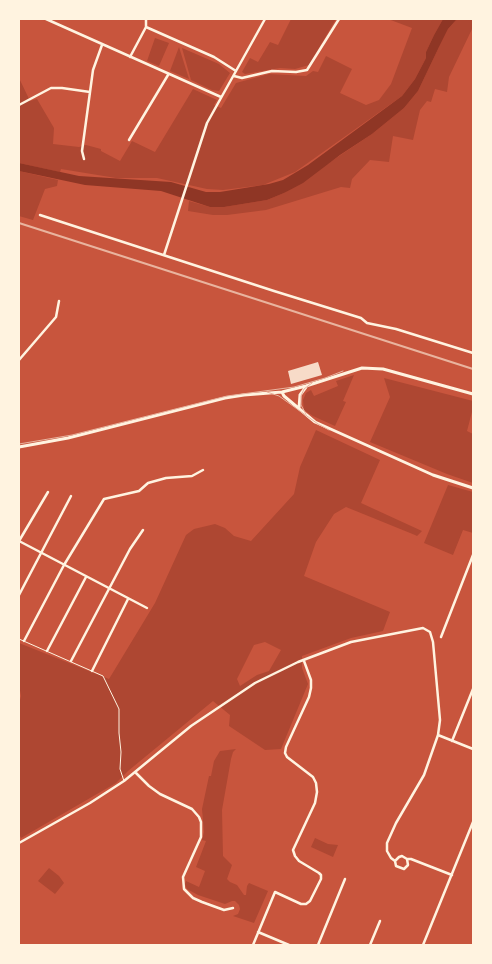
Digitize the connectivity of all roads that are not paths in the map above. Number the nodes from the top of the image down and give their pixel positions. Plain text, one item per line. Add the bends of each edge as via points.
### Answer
1 (46, 19) edge
2 (146, 19) edge
3 (265, 19) edge
4 (339, 19) edge
5 (146, 27) junction
6 (102, 45) junction
7 (130, 57) junction
8 (236, 71) junction
9 (168, 74) junction
10 (234, 76) junction
11 (90, 92) junction
12 (221, 97) junction
13 (19, 105) edge
14 (129, 140) dead end
15 (84, 159) dead end
16 (40, 215) dead end
17 (164, 255) junction
18 (59, 301) dead end
19 (473, 353) edge
20 (19, 360) edge
21 (306, 386) junction
22 (282, 392) junction
23 (473, 394) edge
24 (299, 408) junction
25 (19, 447) edge
26 (203, 470) dead end
27 (473, 488) edge
28 (48, 492) dead end
29 (71, 496) dead end
30 (143, 530) dead end
31 (19, 541) edge
32 (41, 553) junction
33 (473, 555) edge
34 (64, 565) junction
35 (86, 577) junction
36 (109, 588) junction
37 (19, 595) edge
38 (128, 598) junction
39 (147, 608) dead end
40 (441, 637) dead end
41 (19, 639) edge
42 (24, 642) junction
43 (46, 651) junction
44 (304, 660) junction
45 (71, 662) junction
46 (92, 671) junction
47 (473, 689) edge
48 (438, 734) junction
49 (452, 741) junction
50 (473, 749) edge
51 (135, 772) junction
52 (124, 781) junction
53 (473, 822) edge
54 (19, 843) edge
55 (407, 860) junction
56 (395, 861) junction
57 (452, 875) junction
58 (344, 879) dead end
59 (233, 908) dead end
60 (380, 921) dead end
61 (258, 932) junction
62 (253, 945) edge
63 (289, 945) edge
64 (318, 945) edge
65 (370, 945) edge
66 (423, 945) edge

1 - 6 street
2 - 5 street
3 - 8 street
4 - 10 street via 307,70 272,71 242,78
5 - 7 street
5 - 8 street via 214,57
6 - 7 street
6 - 11 street
7 - 9 street
8 - 10 street
9 - 12 street
9 - 14 street
10 - 12 street
11 - 13 street via 51,88
11 - 15 street via 82,151
12 - 17 street via 207,124
16 - 17 street
17 - 19 street via 360,318 367,323
18 - 20 street via 56,317
21 - 22 street
21 - 23 street via 352,370 368,368
21 - 24 street via 300,395
22 - 24 street
22 - 25 street via 225,398 68,438
24 - 27 street via 314,421 432,475
26 - 34 street via 192,476 148,483 139,491 104,499
28 - 31 street
29 - 32 street
30 - 36 street
31 - 32 street
32 - 34 street
32 - 37 street
33 - 40 street
34 - 35 street
34 - 42 street
35 - 36 street
35 - 43 street
36 - 38 street
36 - 45 street
38 - 39 street
38 - 46 street
41 - 42 lane
42 - 43 lane
43 - 45 lane
44 - 48 street via 363,638 421,628 430,632 438,688
44 - 51 street via 255,683 219,706
44 - 61 street via 311,688 285,753 316,783 315,803 293,850 299,861 321,875 306,904 275,892
45 - 46 lane
46 - 52 lane via 103,676 120,709 120,769
47 - 49 street
48 - 49 street
48 - 56 street via 424,775 387,843 387,851
49 - 50 street
51 - 52 street
51 - 59 street via 160,794 192,809 199,817 201,837 183,877 184,889 202,902 224,910
52 - 54 street
53 - 57 street
55 - 56 street via 399,857
55 - 56 street via 408,865 404,869 396,866
55 - 57 street
57 - 66 street
58 - 64 street
60 - 65 street
61 - 62 street
61 - 63 street

